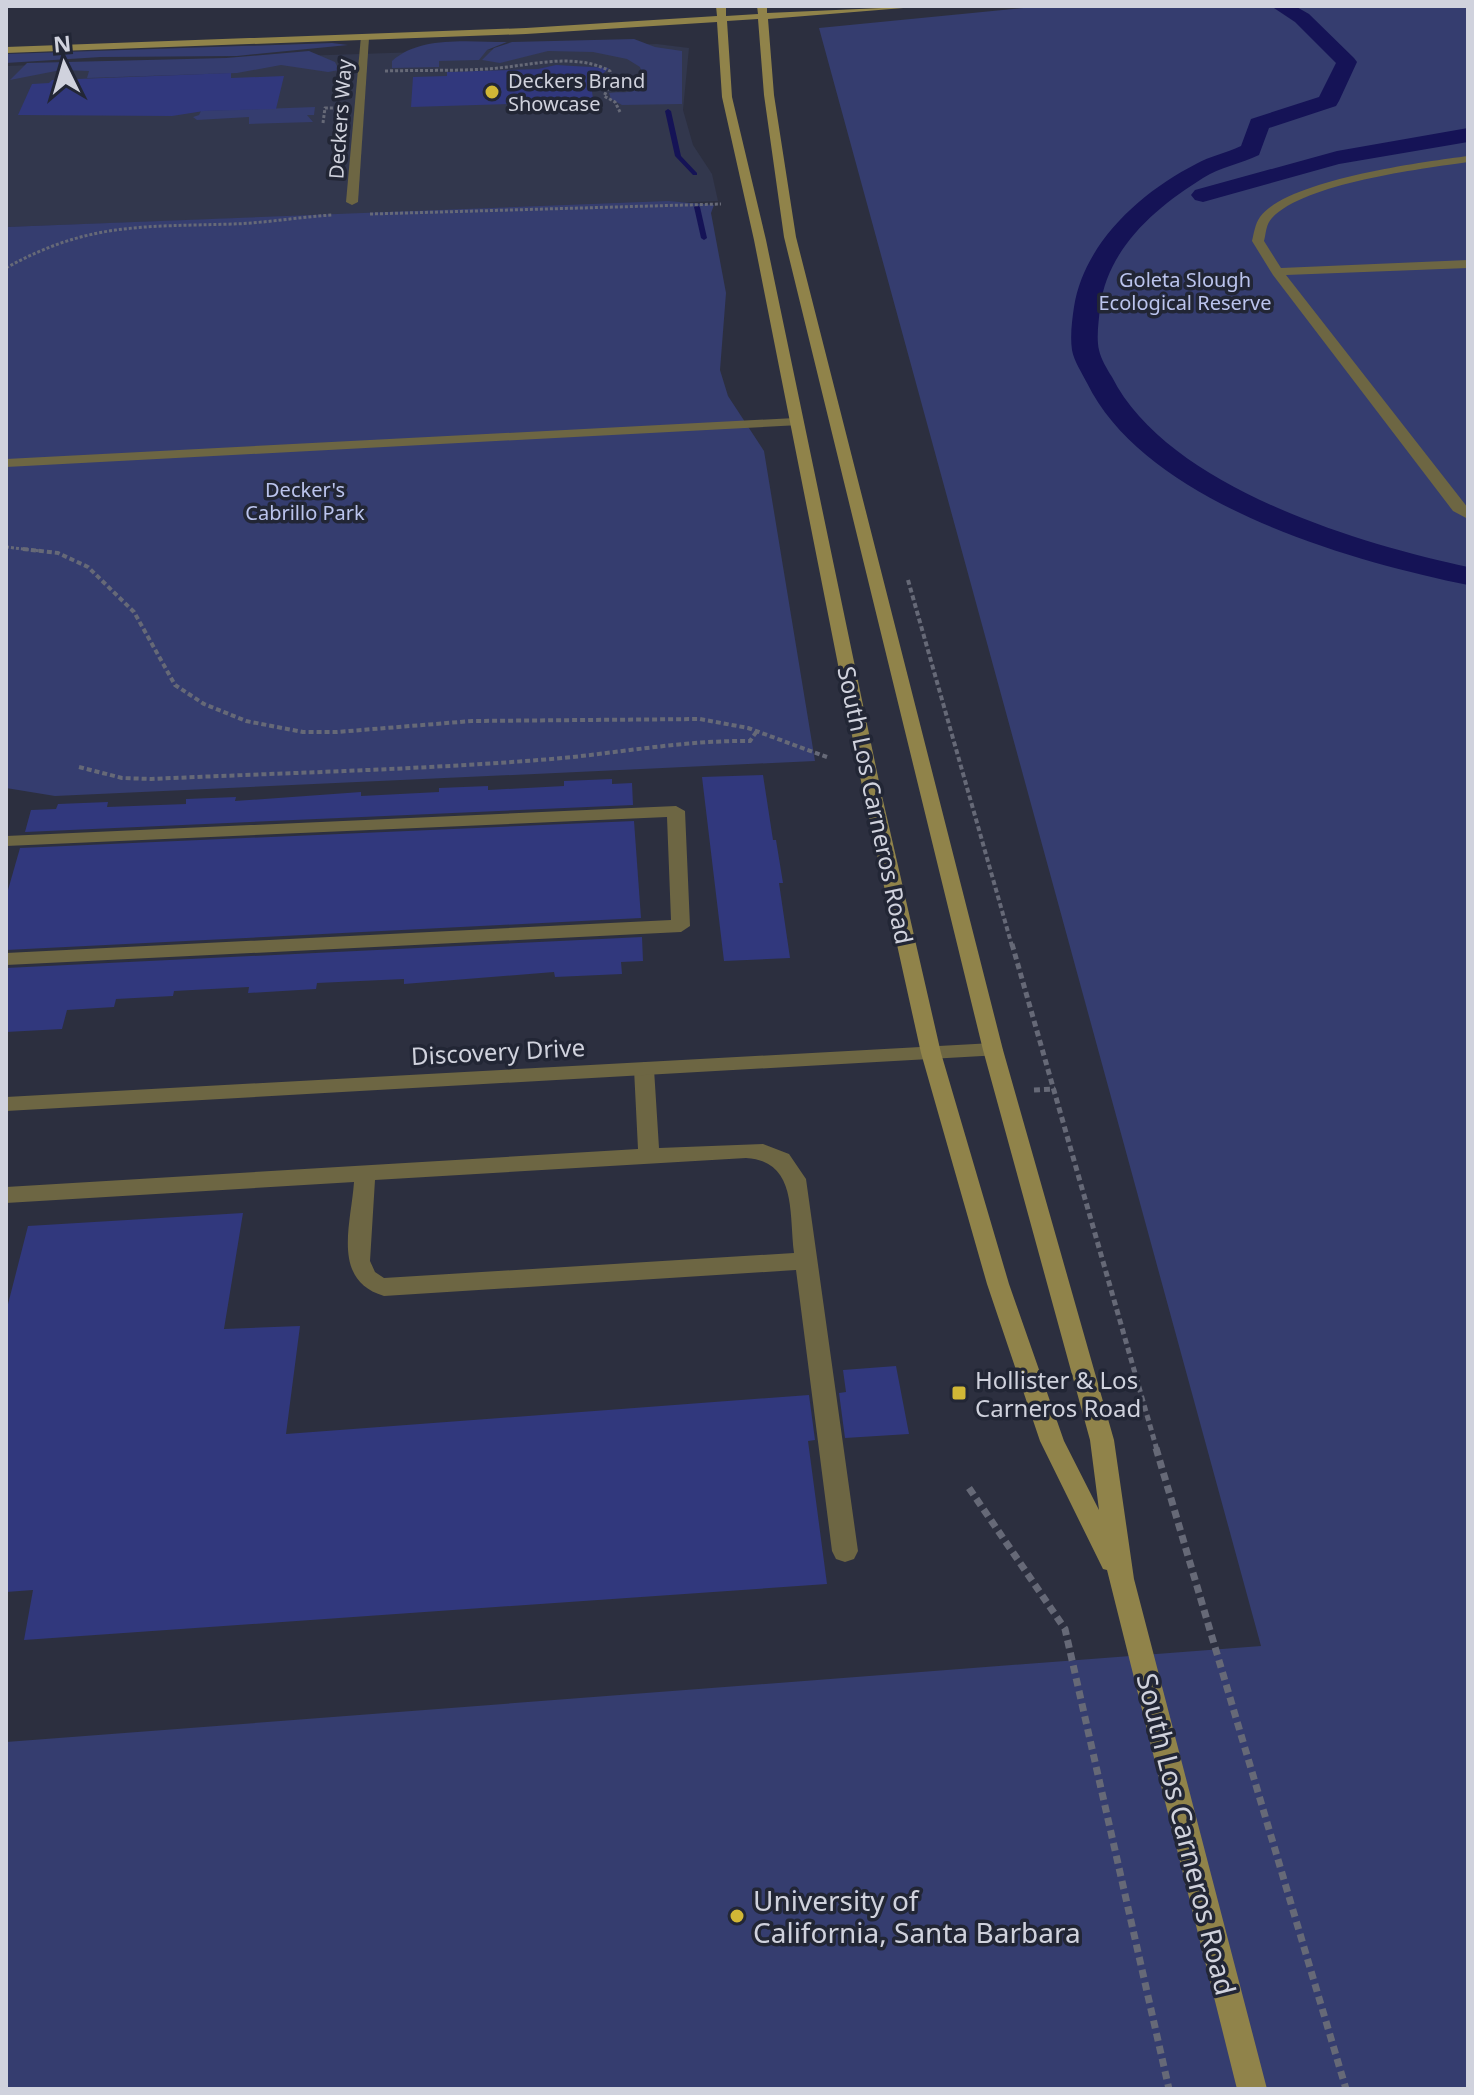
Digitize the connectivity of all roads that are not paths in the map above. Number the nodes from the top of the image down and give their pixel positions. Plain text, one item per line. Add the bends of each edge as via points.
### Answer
1 (923, 6) edge
2 (759, 10) edge
3 (722, 12) edge
4 (364, 38) junction
5 (6, 39) edge
6 (6, 50) edge
7 (1468, 159) edge
8 (352, 202) dead end
9 (1468, 264) edge
10 (1277, 272) junction
11 (795, 422) junction
12 (6, 463) edge
13 (1468, 515) edge
14 (6, 841) edge
15 (6, 959) edge
16 (993, 1050) junction
17 (931, 1053) junction
18 (644, 1069) junction
19 (6, 1104) edge
20 (649, 1156) junction
21 (365, 1173) junction
22 (6, 1195) edge
23 (806, 1261) junction
24 (845, 1551) dead end
25 (1121, 1579) junction
26 (1252, 2089) edge

1 - 2 main road
2 - 3 main road
2 - 3 main road
2 - 16 main road, South Los Carneros Road via 790,237
3 - 4 main road
3 - 5 main road
3 - 11 main road, South Los Carneros Road via 727,97
4 - 6 main road
4 - 8 street, Deckers Way
7 - 10 street via 1283,202 1264,219 1258,241
9 - 10 street
10 - 13 street
11 - 12 street
11 - 17 main road, South Los Carneros Road
14 - 15 street via 676,811 681,926
16 - 17 street, Discovery Drive
16 - 25 main road, South Los Carneros Road via 1102,1440
17 - 18 street, Discovery Drive
17 - 25 main road, South Los Carneros Road via 998,1284 1052,1441
18 - 19 street, Discovery Drive
18 - 20 street
20 - 21 street
20 - 23 street via 746,1150 780,1155 795,1179
21 - 22 street
21 - 23 street via 359,1261 370,1283 384,1287
23 - 24 street
25 - 26 main road, South Los Carneros Road

